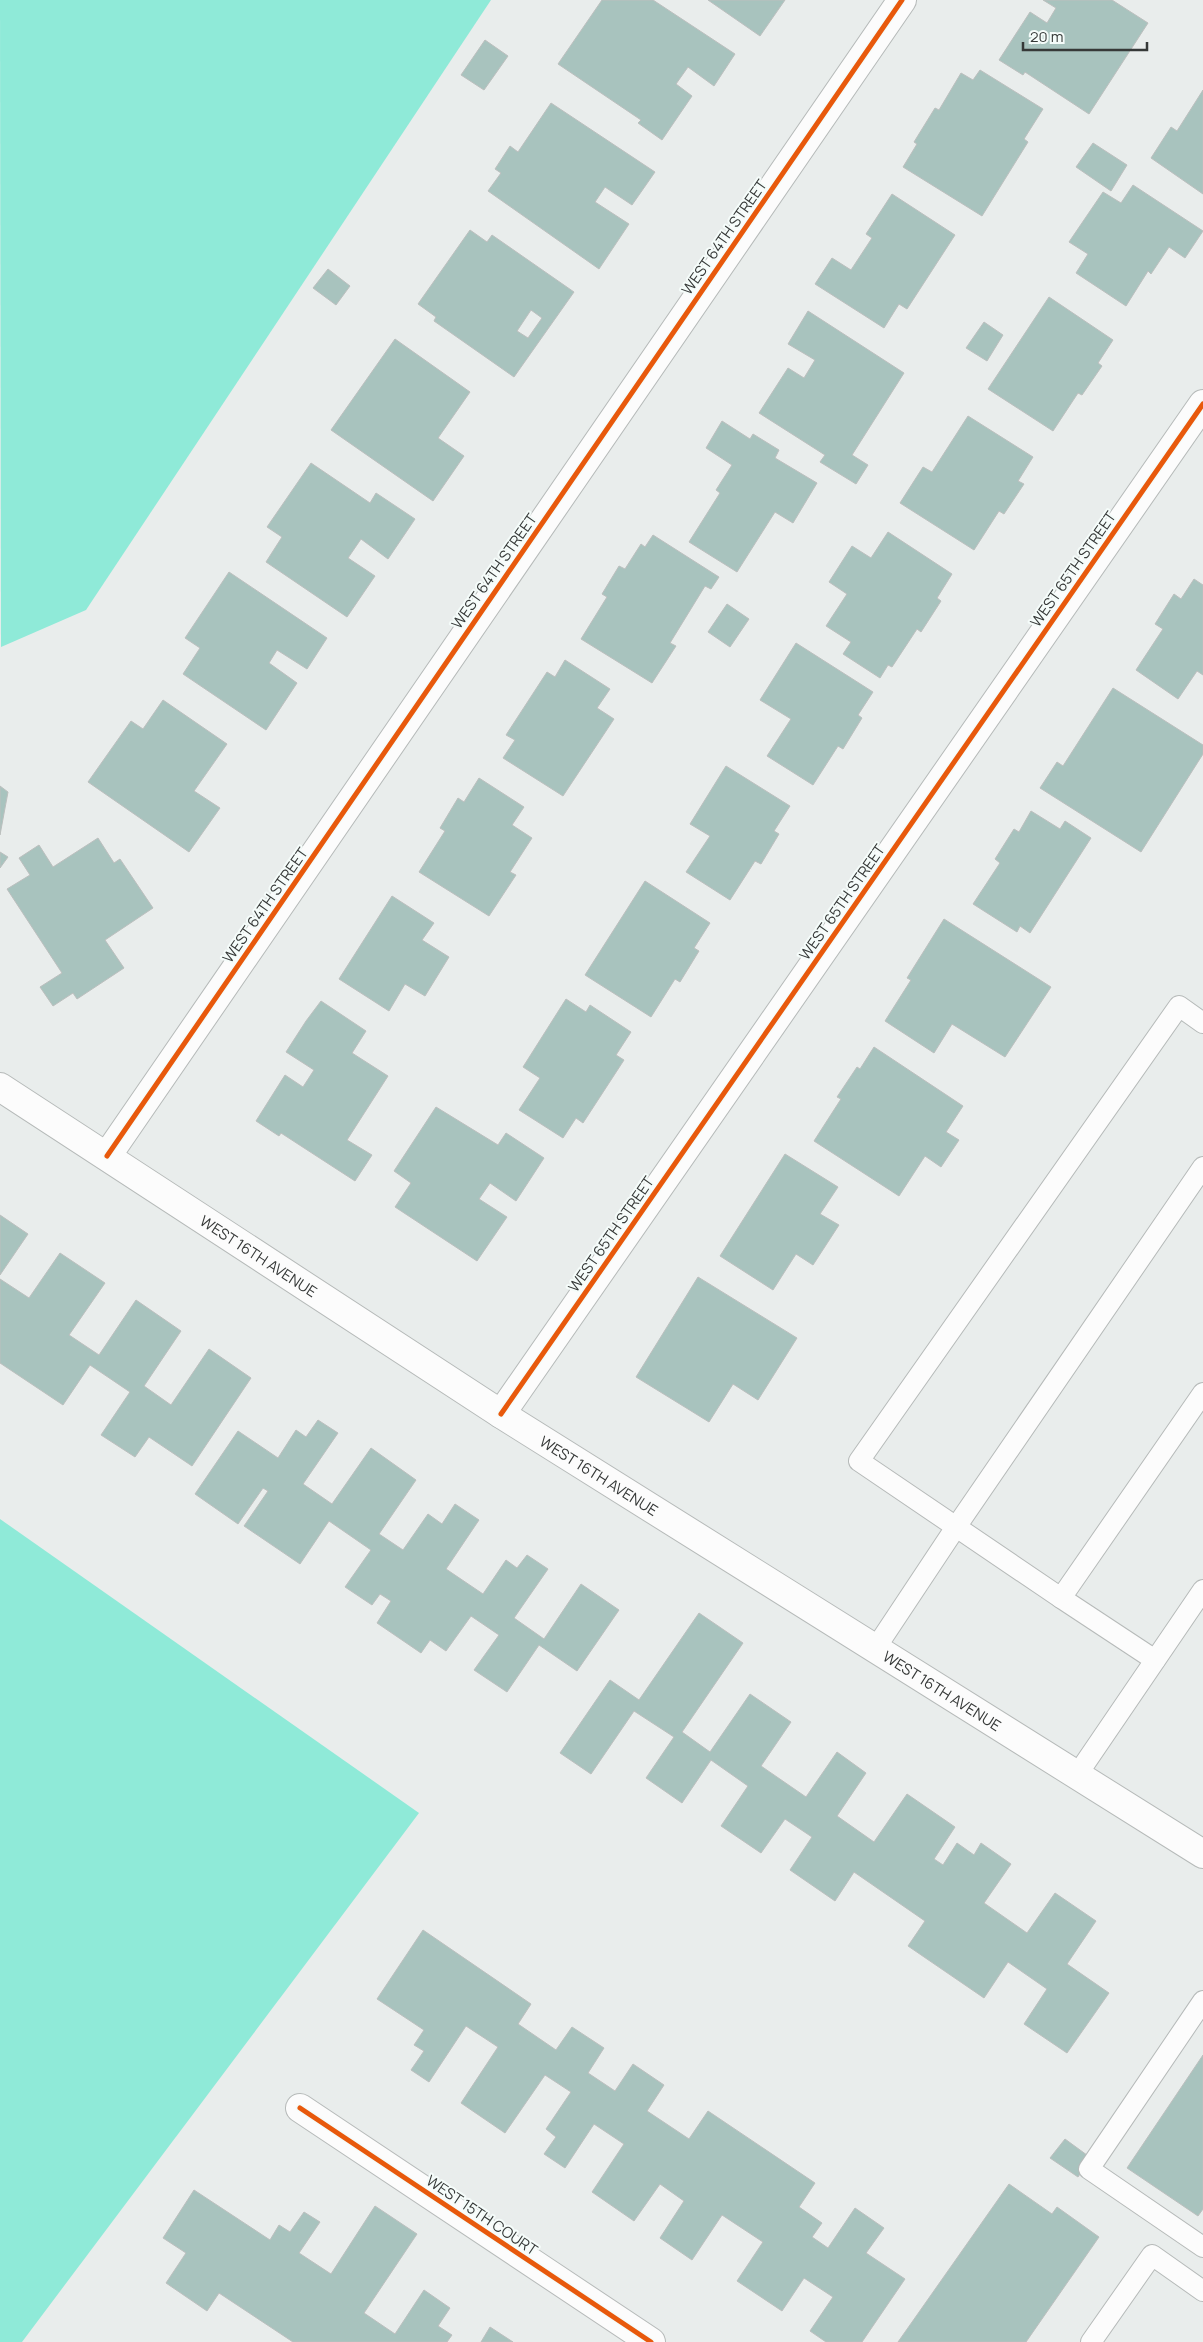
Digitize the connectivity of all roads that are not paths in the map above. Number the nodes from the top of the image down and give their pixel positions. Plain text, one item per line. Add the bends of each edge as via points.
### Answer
1 (902, 0) edge
2 (1203, 404) edge
3 (1203, 1023) edge
4 (0, 1087) edge
5 (107, 1156) junction
6 (1203, 1167) edge
7 (1203, 1393) edge
8 (501, 1414) junction
9 (956, 1527) junction
10 (1203, 1590) edge
11 (1060, 1598) junction
12 (875, 1649) junction
13 (1155, 1660) junction
14 (1077, 1775) junction
15 (1203, 1854) edge
16 (1203, 2001) edge
17 (300, 2108) dead end
18 (1203, 2247) edge
19 (1203, 2291) edge
20 (651, 2342) edge
21 (1092, 2342) edge

1 - 5 street, WEST 64TH STREET
2 - 8 street, WEST 65TH STREET
3 - 9 lane via 1179,1006 859,1462
4 - 5 street, WEST 16TH AVENUE
5 - 8 street, WEST 16TH AVENUE
6 - 9 lane
7 - 11 lane
8 - 12 street, WEST 16TH AVENUE
9 - 11 lane
9 - 12 lane
10 - 13 lane
11 - 13 lane
12 - 14 street, WEST 16TH AVENUE
13 - 14 lane
14 - 15 street, WEST 16TH AVENUE
16 - 18 lane via 1089,2170
17 - 20 street, WEST 15TH COURT
19 - 21 lane via 1152,2255

